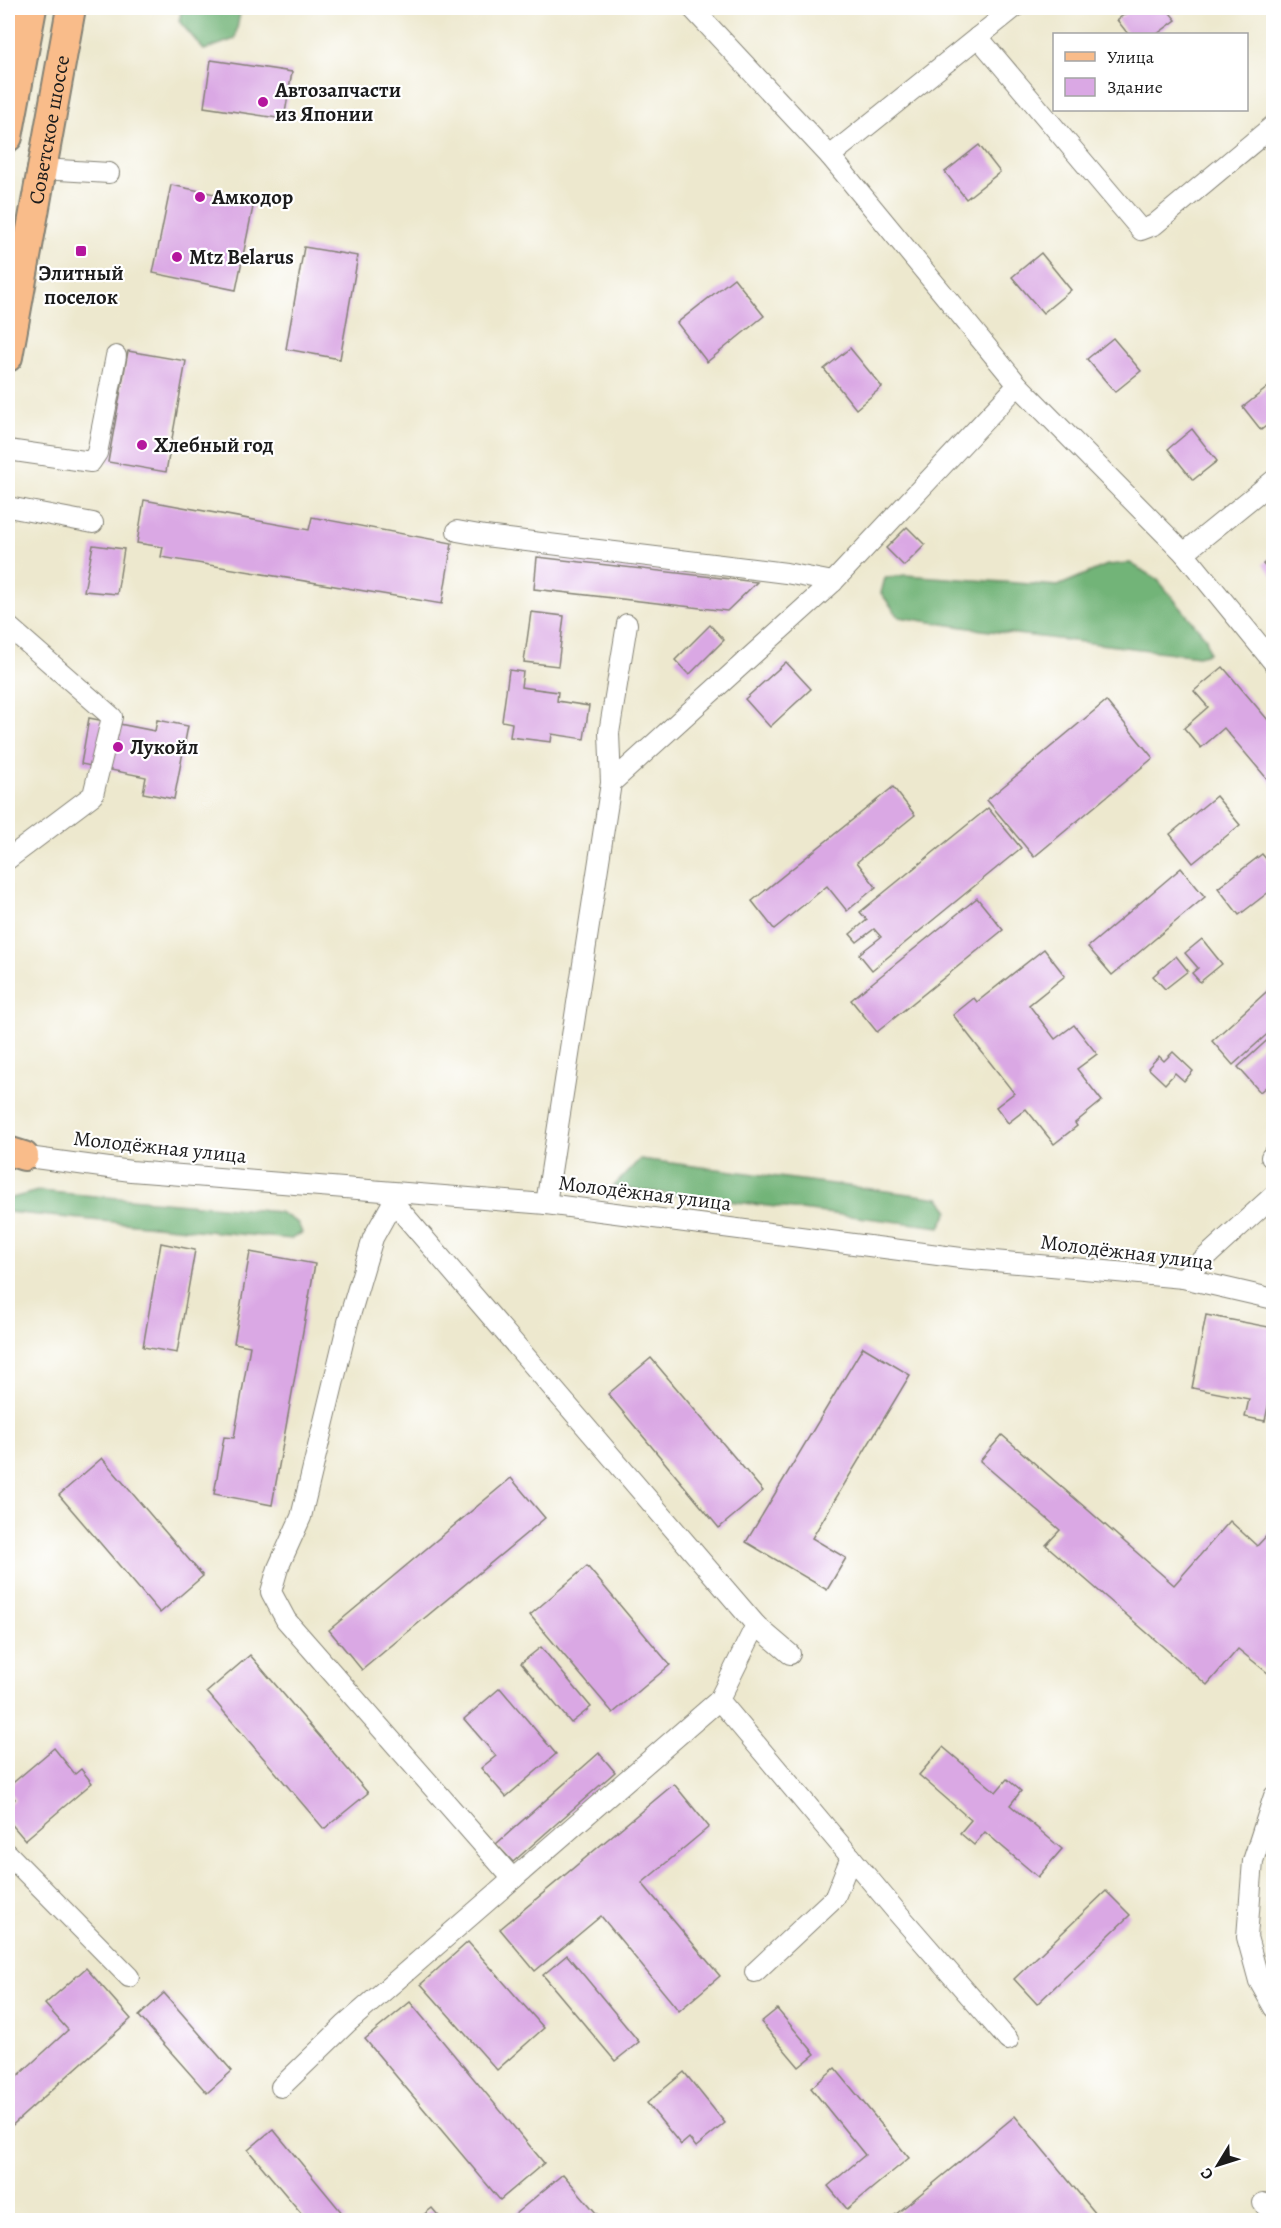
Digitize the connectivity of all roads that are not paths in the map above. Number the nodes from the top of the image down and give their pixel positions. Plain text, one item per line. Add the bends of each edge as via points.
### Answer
1 (12, 8) edge
2 (32, 8) edge
3 (71, 8) edge
4 (692, 8) edge
5 (1014, 8) edge
6 (978, 37) junction
7 (8, 81) edge
8 (1274, 125) edge
9 (8, 137) edge
10 (830, 156) junction
11 (42, 169) junction
12 (110, 173) dead end
13 (116, 356) dead end
14 (8, 357) edge
15 (1018, 385) junction
16 (8, 450) edge
17 (1274, 480) edge
18 (8, 507) edge
19 (93, 523) dead end
20 (457, 531) dead end
21 (1184, 553) junction
22 (833, 582) junction
23 (627, 624) dead end
24 (8, 626) edge
25 (1274, 663) edge
26 (611, 783) junction
27 (8, 859) edge
28 (13, 1154) edge
29 (1274, 1195) edge
30 (390, 1197) junction
31 (546, 1204) junction
32 (1183, 1278) junction
33 (1274, 1299) edge
34 (756, 1625) junction
35 (789, 1654) dead end
36 (718, 1700) junction
37 (1274, 1796) edge
38 (8, 1854) edge
39 (851, 1857) junction
40 (513, 1880) junction
41 (755, 1972) dead end
42 (129, 1977) dead end
43 (1274, 2008) edge
44 (1008, 2040) dead end
45 (281, 2087) dead end

1 - 7 main road
2 - 9 highway, Советское шоссе
3 - 11 highway, Советское шоссе
4 - 10 street
5 - 6 street
6 - 8 street via 1141,230 1154,225
6 - 10 street
10 - 15 street
11 - 12 street
11 - 14 highway, Советское шоссе
13 - 16 street via 97,453 91,462
15 - 21 street
15 - 22 street
17 - 21 street
18 - 19 street
20 - 22 street
21 - 25 street
22 - 26 street
23 - 26 street via 609,733
24 - 27 street via 112,717 93,795
26 - 31 street
28 - 30 street, Молодёжная улица via 131,1171
29 - 32 street
30 - 31 street, Молодёжная улица
30 - 34 street
30 - 40 street via 373,1238 348,1322 301,1517 271,1592 286,1620
31 - 32 street, Молодёжная улица via 961,1258
32 - 33 street, Молодёжная улица
34 - 35 street
34 - 36 street
36 - 39 street
36 - 40 street
37 - 43 street via 1253,1862 1247,1937 1259,1981
38 - 42 street
39 - 41 street via 836,1897
39 - 44 street
40 - 45 street via 346,2024

